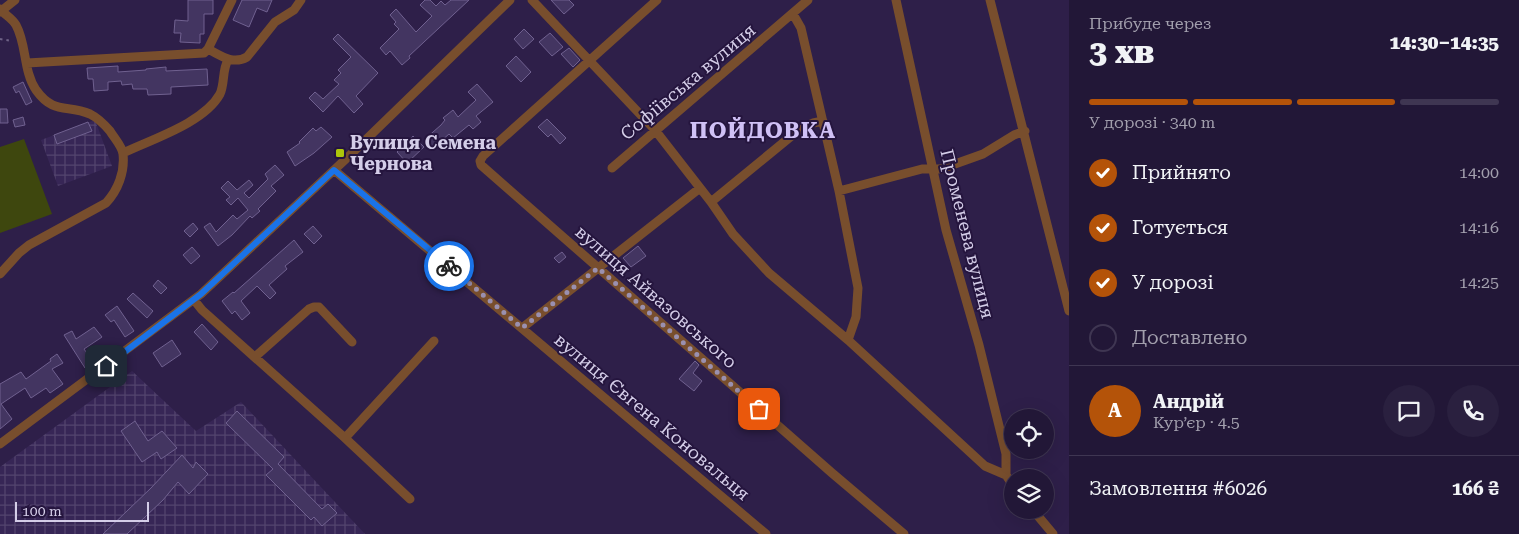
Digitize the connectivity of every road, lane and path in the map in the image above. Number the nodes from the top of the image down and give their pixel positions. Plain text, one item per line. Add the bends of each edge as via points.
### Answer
1 (15, 0) edge
2 (232, 0) edge
3 (301, 0) edge
4 (510, 0) edge
5 (532, 0) edge
6 (656, 0) edge
7 (808, 0) edge
8 (896, 0) edge
9 (990, 0) edge
10 (0, 11) edge
11 (793, 14) junction
12 (0, 39) edge
13 (22, 44) junction
14 (208, 49) junction
15 (228, 60) junction
16 (590, 60) junction
17 (27, 63) junction
18 (823, 121) junction
19 (655, 130) junction
20 (1025, 131) junction
21 (123, 153) junction
22 (612, 168) dead end
23 (334, 170) junction
24 (934, 170) junction
25 (700, 188) junction
26 (839, 191) junction
27 (711, 202) junction
28 (598, 268) junction
29 (0, 274) edge
30 (194, 300) junction
31 (1069, 311) edge
32 (522, 328) junction
33 (848, 340) junction
34 (352, 342) dead end
35 (434, 342) dead end
36 (255, 357) junction
37 (345, 438) junction
38 (0, 444) edge
39 (1006, 469) edge
40 (1004, 474) edge
41 (410, 500) dead end
42 (1041, 519) edge
43 (766, 534) edge
44 (904, 534) edge
45 (1053, 534) edge

1 - 10 street
2 - 14 street
3 - 15 street via 294,10 275,22 247,57
4 - 23 street
5 - 16 street
6 - 16 street
7 - 11 street, Софіївська вулиця
8 - 24 street, Променева вулиця
9 - 20 street
10 - 13 street via 13,20
11 - 18 street via 801,28
11 - 19 street, Софіївська вулиця
12 - 13 path
13 - 17 street
14 - 15 street
14 - 17 street via 201,54
15 - 21 street via 219,95 202,114
16 - 19 street
16 - 28 street, вулиця Айвазовського via 480,162
17 - 21 street via 32,84 42,97 58,108 81,111 98,119
18 - 26 street
18 - 27 street via 800,128
19 - 22 street, Софіївська вулиця
19 - 25 street
20 - 24 street via 983,154
20 - 31 street
21 - 29 street via 119,186 106,203 29,245
23 - 30 street
23 - 32 street, вулиця Євгена Коновальця
24 - 26 street via 922,169
24 - 39 street, Променева вулиця via 946,230 1006,454
25 - 27 street
25 - 28 street
26 - 33 street via 858,288 856,317
27 - 33 street via 733,234 768,273
28 - 32 street
28 - 44 street, вулиця Айвазовського
30 - 36 street
30 - 38 street
32 - 43 street, вулиця Євгена Коновальця
33 - 40 street via 985,466
34 - 36 street via 319,307 314,307
35 - 37 street
36 - 37 street
37 - 41 street
42 - 45 street

